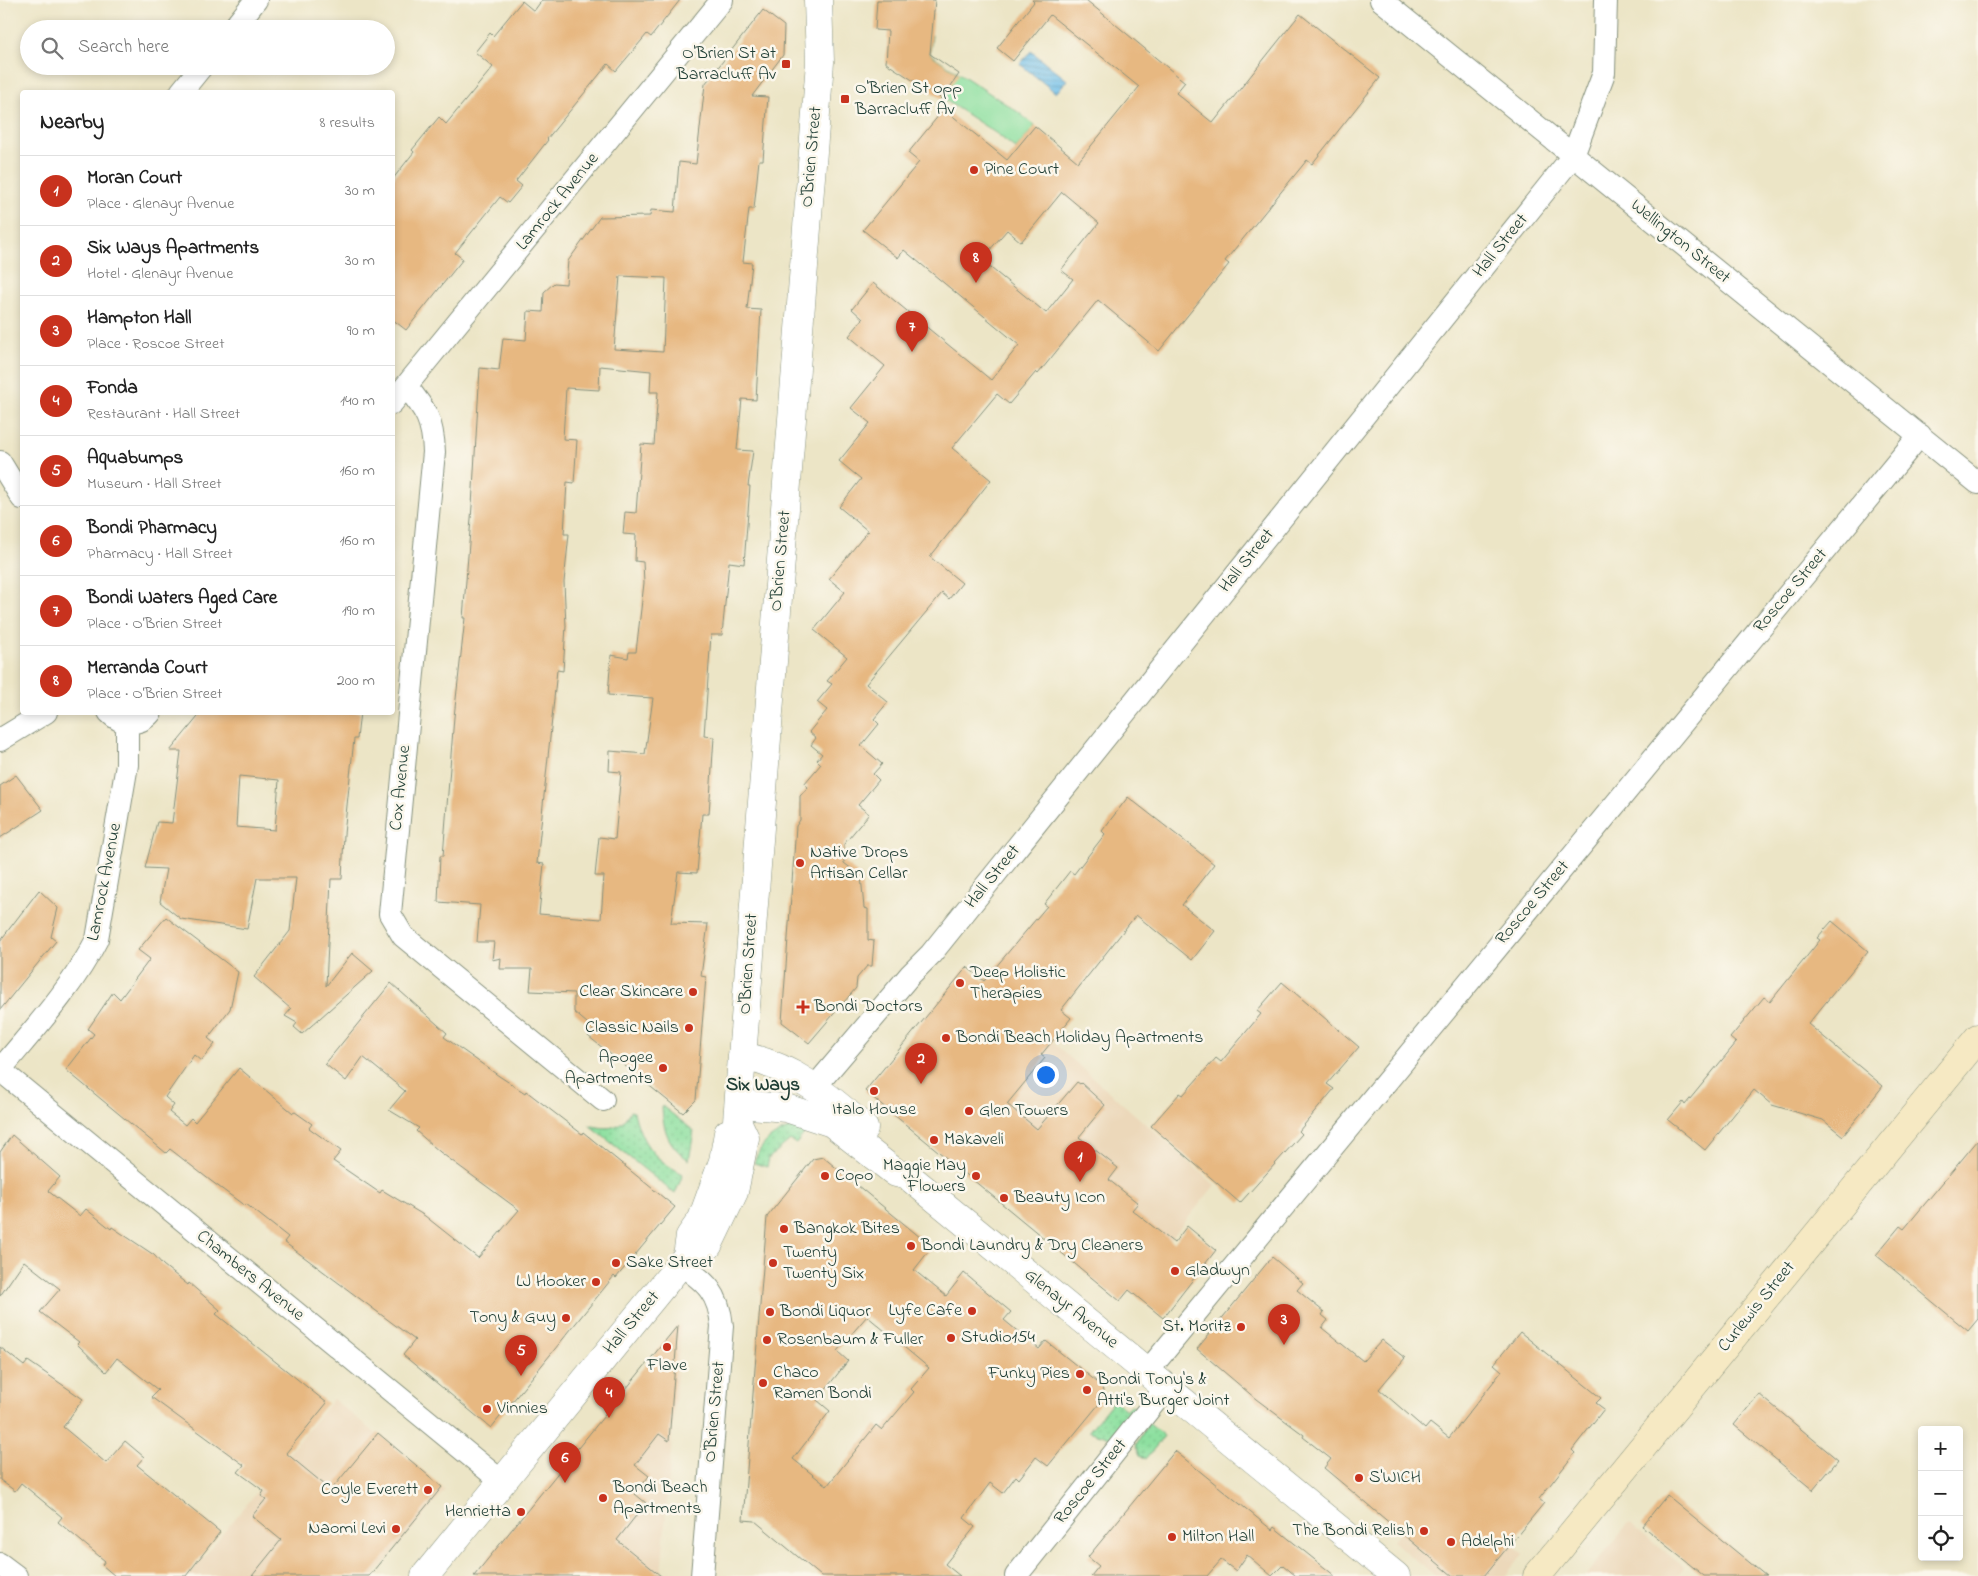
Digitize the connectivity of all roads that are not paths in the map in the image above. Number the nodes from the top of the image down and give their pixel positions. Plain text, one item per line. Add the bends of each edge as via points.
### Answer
1 (256, 0) edge
2 (722, 0) edge
3 (818, 0) edge
4 (1381, 0) edge
5 (1606, 0) edge
6 (239, 20) edge
7 (195, 75) edge
8 (183, 90) edge
9 (1573, 156) junction
10 (399, 395) edge
11 (1920, 435) junction
12 (0, 462) edge
13 (1978, 483) edge
14 (20, 495) edge
15 (41, 715) edge
16 (148, 715) edge
17 (118, 718) edge
18 (0, 740) edge
19 (1978, 1038) edge
20 (742, 1056) junction
21 (0, 1070) edge
22 (814, 1088) junction
23 (603, 1100) dead end
24 (738, 1113) junction
25 (908, 1176) junction
26 (684, 1260) junction
27 (1157, 1380) junction
28 (501, 1481) junction
29 (0, 1564) edge
30 (16, 1576) edge
31 (425, 1576) edge
32 (702, 1576) edge
33 (1016, 1576) edge
34 (1396, 1576) edge
35 (1537, 1576) edge

1 - 6 street
2 - 10 street, Lamrock Avenue
3 - 20 street, O'Brien Street via 820,62
4 - 9 street, Wellington Street
5 - 9 street, Hall Street via 1604,73
7 - 8 street
9 - 11 street, Wellington Street
9 - 22 street, Hall Street via 931,954
10 - 23 street, Cox Avenue via 429,416 434,452 390,914 392,922 403,936
11 - 13 street, Wellington Street
11 - 27 street, Roscoe Street
12 - 14 street
15 - 18 street
16 - 17 street via 142,720
17 - 21 street, Lamrock Avenue via 126,764 97,939 89,956 45,1016
19 - 35 main road, Curlewis Street
20 - 22 street, Glenayr Avenue via 765,1060 793,1073
20 - 24 street, O'Brien Street
21 - 28 street, Chambers Avenue
22 - 25 street, Glenayr Avenue via 904,1163
24 - 25 street, Glenayr Avenue via 786,1108 832,1123 896,1173
24 - 26 street, O'Brien Street via 727,1133 723,1161 702,1219 690,1236
25 - 27 street, Glenayr Avenue
26 - 28 street, Hall Street
26 - 32 street, O'Brien Street via 716,1297 722,1326
27 - 33 street, Roscoe Street
27 - 34 street, Glenayr Avenue
28 - 31 street, Hall Street
29 - 30 street

